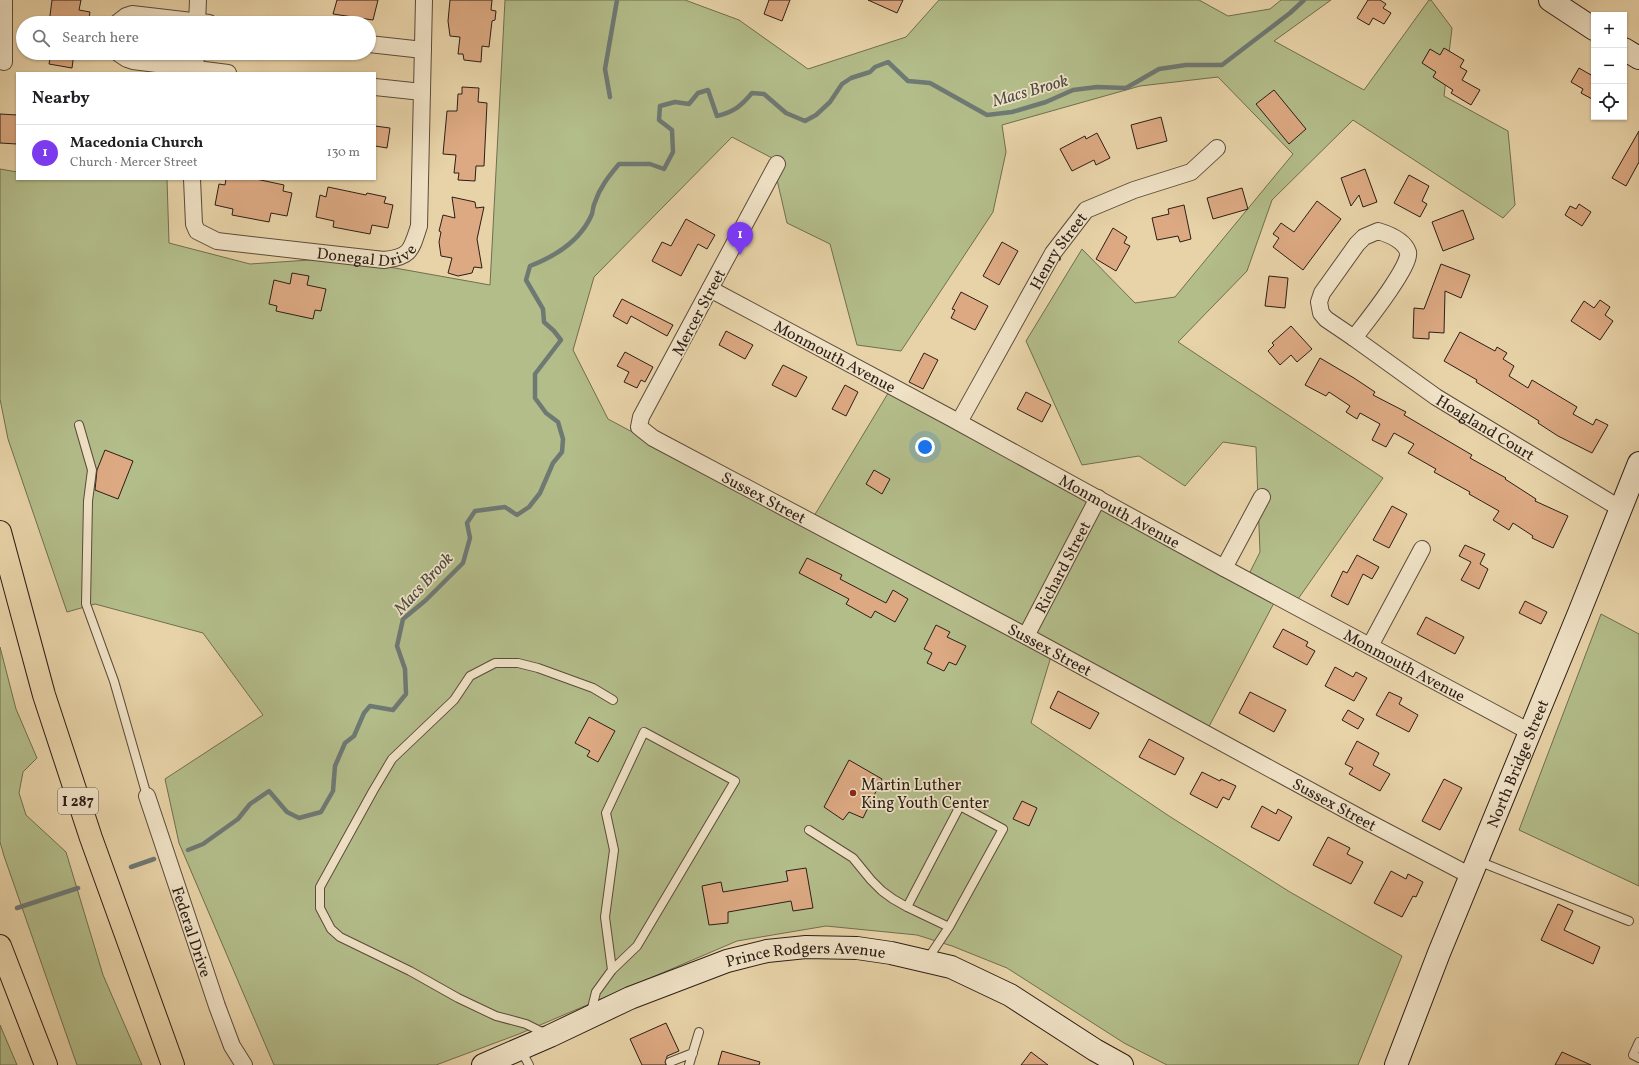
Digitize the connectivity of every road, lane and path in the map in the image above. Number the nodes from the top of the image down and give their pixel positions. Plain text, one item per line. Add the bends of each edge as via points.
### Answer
1 (4, 0) edge
2 (198, 0) edge
3 (424, 0) edge
4 (1550, 0) edge
5 (126, 16) edge
6 (149, 16) edge
7 (200, 16) edge
8 (1591, 27) edge
9 (376, 45) edge
10 (423, 50) junction
11 (1627, 51) edge
12 (1639, 58) edge
13 (130, 60) edge
14 (196, 60) edge
15 (4, 62) dead end
16 (195, 71) edge
17 (212, 72) edge
18 (376, 87) edge
19 (422, 92) junction
20 (1217, 148) dead end
21 (777, 164) dead end
22 (192, 180) edge
23 (710, 289) junction
24 (1354, 338) junction
25 (641, 417) joint
26 (959, 422) junction
27 (80, 425) dead end
28 (1638, 467) edge
29 (1262, 497) dead end
30 (1098, 498) junction
31 (1621, 509) junction
32 (0, 532) edge
33 (1422, 549) dead end
34 (1224, 568) junction
35 (1026, 636) junction
36 (1370, 646) junction
37 (613, 700) dead end
38 (1530, 732) junction
39 (147, 796) joint
40 (809, 830) dead end
41 (1474, 868) junction
42 (908, 907) junction
43 (1629, 920) dead end
44 (949, 927) junction
45 (0, 946) edge
46 (926, 960) junction
47 (612, 970) junction
48 (589, 1017) junction
49 (699, 1032) dead end
50 (550, 1036) junction
51 (1639, 1042) edge
52 (693, 1053) junction
53 (525, 1057) edge
54 (1639, 1058) edge
55 (670, 1062) dead end
56 (46, 1065) edge
57 (173, 1065) edge
58 (244, 1065) edge
59 (483, 1065) edge
60 (689, 1065) edge
61 (1122, 1065) edge
62 (1396, 1065) edge

1 - 15 street
2 - 7 street
3 - 10 street, Donegal Drive
4 - 8 street
5 - 6 street
9 - 10 street
10 - 19 street, Donegal Drive
11 - 12 street
13 - 16 street
14 - 16 street
16 - 17 street
18 - 19 street
19 - 22 street, Donegal Drive via 418,226 408,253 397,258 384,260 217,240 197,231 194,224
20 - 26 street, Henry Street via 1191,172 1134,190 1086,210 1054,253
21 - 23 street, Mercer Street
23 - 25 street, Mercer Street
23 - 26 street, Monmouth Avenue
24 - 24 street, Hoagland Court via 1402,273 1408,260 1408,252 1401,243 1391,235 1378,230 1356,244 1322,292 1319,302 1321,313 1326,319
24 - 31 street, Hoagland Court via 1436,397
25 - 35 street, Sussex Street via 639,427 652,438
26 - 30 street, Monmouth Avenue
27 - 39 lane via 92,470 88,501 86,604 114,681
28 - 31 street, North Bridge Street
29 - 34 street
30 - 34 street, Monmouth Avenue
30 - 35 street, Richard Street
31 - 38 street, North Bridge Street
32 - 57 highway, I 287 via 44,695 86,823
33 - 36 street
34 - 36 street, Monmouth Avenue
35 - 41 street, Sussex Street via 1368,822
36 - 38 street, Monmouth Avenue
37 - 50 lane via 593,688 518,663 495,663 470,676 454,700 392,759 320,887 320,908 331,929 340,937 496,1016 526,1024
38 - 41 street, North Bridge Street
39 - 58 street, Federal Drive via 217,1006 232,1046
40 - 42 lane via 854,858 882,891
41 - 43 lane
41 - 62 street, North Bridge Street
42 - 44 lane
42 - 44 lane via 960,806 1004,829
44 - 46 lane
45 - 56 highway
46 - 48 street, Prince Rodgers Avenue via 857,948 806,946 767,951 727,961 630,998
46 - 61 street, Prince Rodgers Avenue via 951,967 1010,995
47 - 47 lane via 637,946 735,781 644,732 606,813 614,850 605,917
47 - 48 lane via 596,992
48 - 50 street, Prince Rodgers Avenue
49 - 52 lane
50 - 53 street, Prince Rodgers Avenue
51 - 54 lane via 1633,1055
52 - 55 lane
52 - 60 lane
53 - 59 street, Prince Rodgers Avenue

